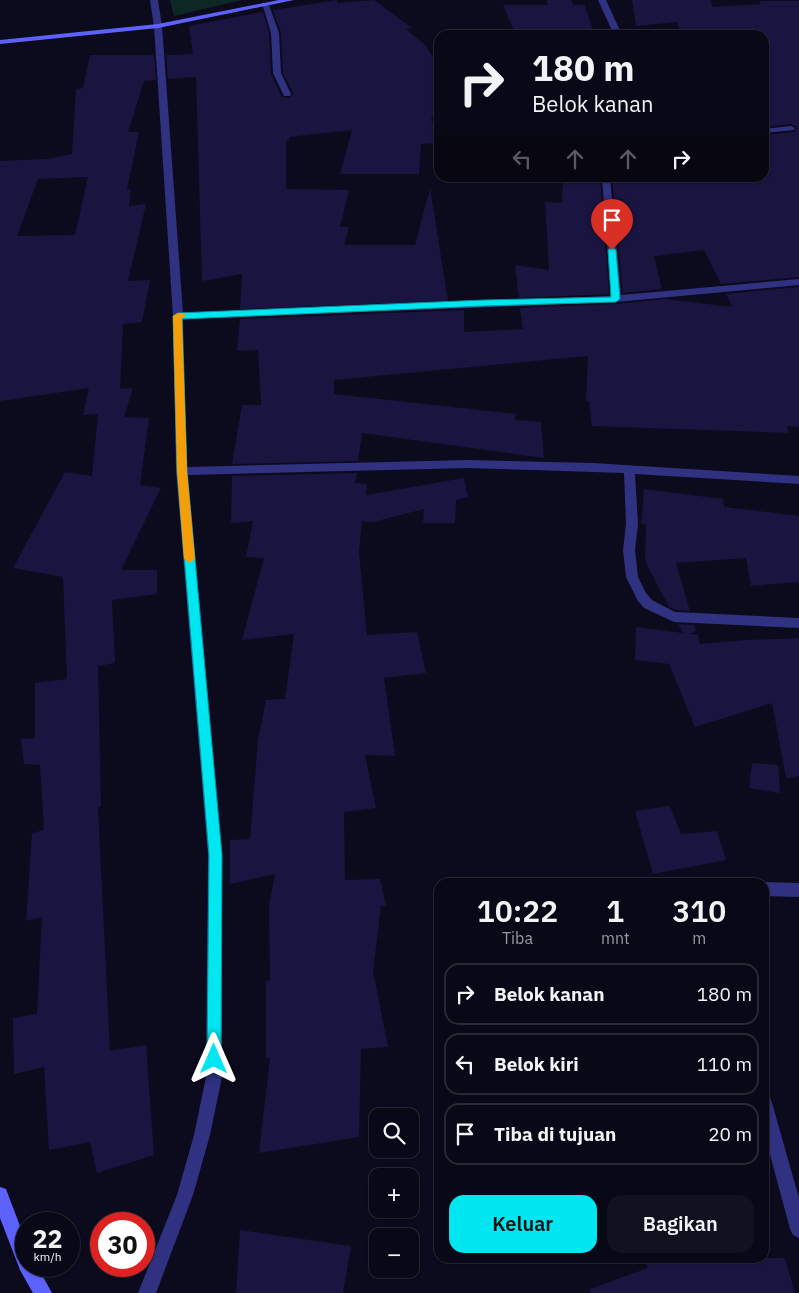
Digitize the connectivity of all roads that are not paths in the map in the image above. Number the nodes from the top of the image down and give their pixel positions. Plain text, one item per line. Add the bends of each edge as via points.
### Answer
1 (154, 0) edge
2 (288, 0) edge
3 (602, 0) edge
4 (265, 5) junction
5 (158, 26) junction
6 (616, 30) edge
7 (0, 42) edge
8 (287, 94) dead end
9 (791, 128) dead end
10 (769, 130) edge
11 (606, 182) edge
12 (799, 282) edge
13 (616, 299) junction
14 (178, 316) junction
15 (629, 469) junction
16 (182, 471) junction
17 (799, 480) edge
18 (799, 623) edge
19 (769, 889) edge
20 (799, 890) edge
21 (769, 1121) edge
22 (0, 1196) edge
23 (799, 1229) edge
24 (15, 1234) edge
25 (34, 1277) edge
26 (43, 1293) edge
27 (147, 1293) edge

1 - 5 street
2 - 4 street
3 - 6 street
4 - 5 street
4 - 8 street via 276,33 277,73
5 - 7 street
5 - 14 street
9 - 10 street
11 - 13 street
12 - 13 street
13 - 14 street
14 - 16 street
15 - 16 street via 468,464
15 - 17 street
15 - 18 street via 632,577 648,604 674,617
16 - 27 street via 216,855 214,1077 202,1135 184,1195
19 - 20 street
21 - 23 street
22 - 24 street
25 - 26 street

